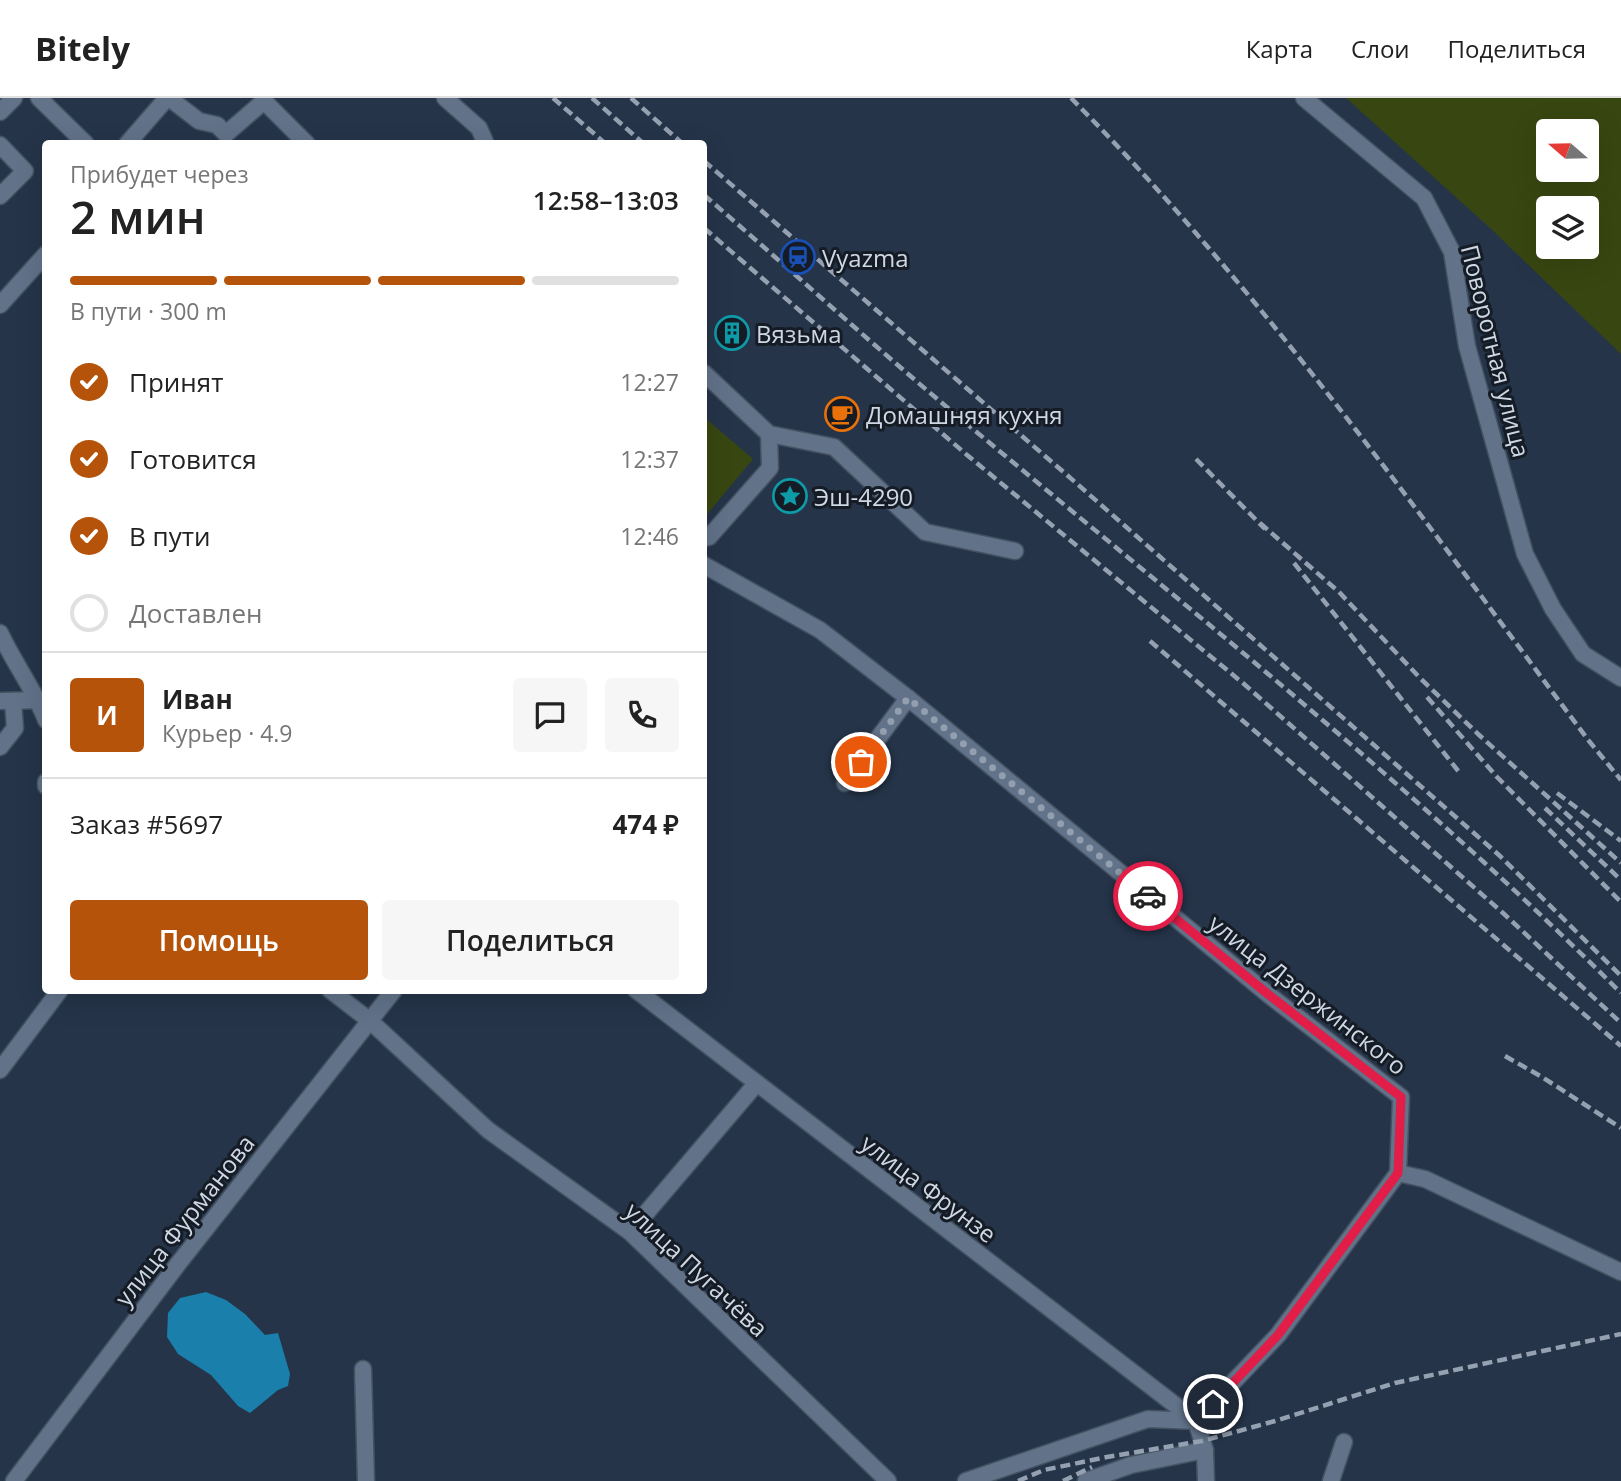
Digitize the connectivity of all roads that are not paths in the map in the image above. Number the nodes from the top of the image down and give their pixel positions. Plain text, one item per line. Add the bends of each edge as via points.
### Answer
1 (14, 98) edge
2 (39, 98) edge
3 (168, 98) edge
4 (445, 98) edge
5 (1304, 98) edge
6 (0, 112) edge
7 (82, 140) edge
8 (131, 140) edge
9 (303, 140) edge
10 (484, 140) edge
11 (0, 145) edge
12 (0, 196) edge
13 (42, 258) edge
14 (0, 305) edge
15 (707, 376) edge
16 (769, 434) junction
17 (707, 537) edge
18 (1015, 551) dead end
19 (707, 567) edge
20 (0, 633) edge
21 (1621, 678) edge
22 (908, 698) junction
23 (42, 700) edge
24 (7, 701) edge
25 (0, 747) edge
26 (845, 783) dead end
27 (57, 994) edge
28 (335, 994) edge
29 (391, 994) edge
30 (641, 994) edge
31 (369, 1020) junction
32 (0, 1070) edge
33 (756, 1084) junction
34 (1398, 1173) junction
35 (630, 1232) junction
36 (1621, 1272) edge
37 (363, 1369) dead end
38 (1196, 1421) junction
39 (1345, 1442) dead end
40 (1206, 1450) junction
41 (15, 1481) edge
42 (366, 1481) edge
43 (888, 1481) edge
44 (966, 1481) edge
45 (1086, 1481) edge
46 (1206, 1481) edge
47 (1331, 1481) edge

1 - 6 street
2 - 7 street
3 - 8 street
3 - 9 street via 198,121 217,125 226,134 264,101
4 - 10 street via 479,128
5 - 21 street, Поворотная улица via 1424,198 1452,252 1467,346 1525,554 1583,654
11 - 12 street via 25,171
13 - 14 street
15 - 16 street
16 - 17 street via 770,468
16 - 18 street via 834,447 925,531
19 - 22 street, улица Дзержинского via 820,630
20 - 23 street via 12,660
22 - 26 street
22 - 34 street, улица Дзержинского via 1269,995 1401,1097
23 - 24 street
24 - 25 street via 15,728
27 - 32 street
28 - 31 street, улица Пугачёва
29 - 31 street, улица Фурманова
30 - 33 street, улица Фрунзе
31 - 35 street, улица Пугачёва via 488,1130
31 - 41 street, улица Фурманова
33 - 35 street
33 - 38 street, улица Фрунзе
34 - 36 street via 1425,1179
34 - 38 street via 1278,1335
35 - 43 street, улица Пугачёва
37 - 42 street
38 - 40 street
38 - 44 street via 1148,1419
39 - 47 street
40 - 45 street via 1131,1465
40 - 46 street

